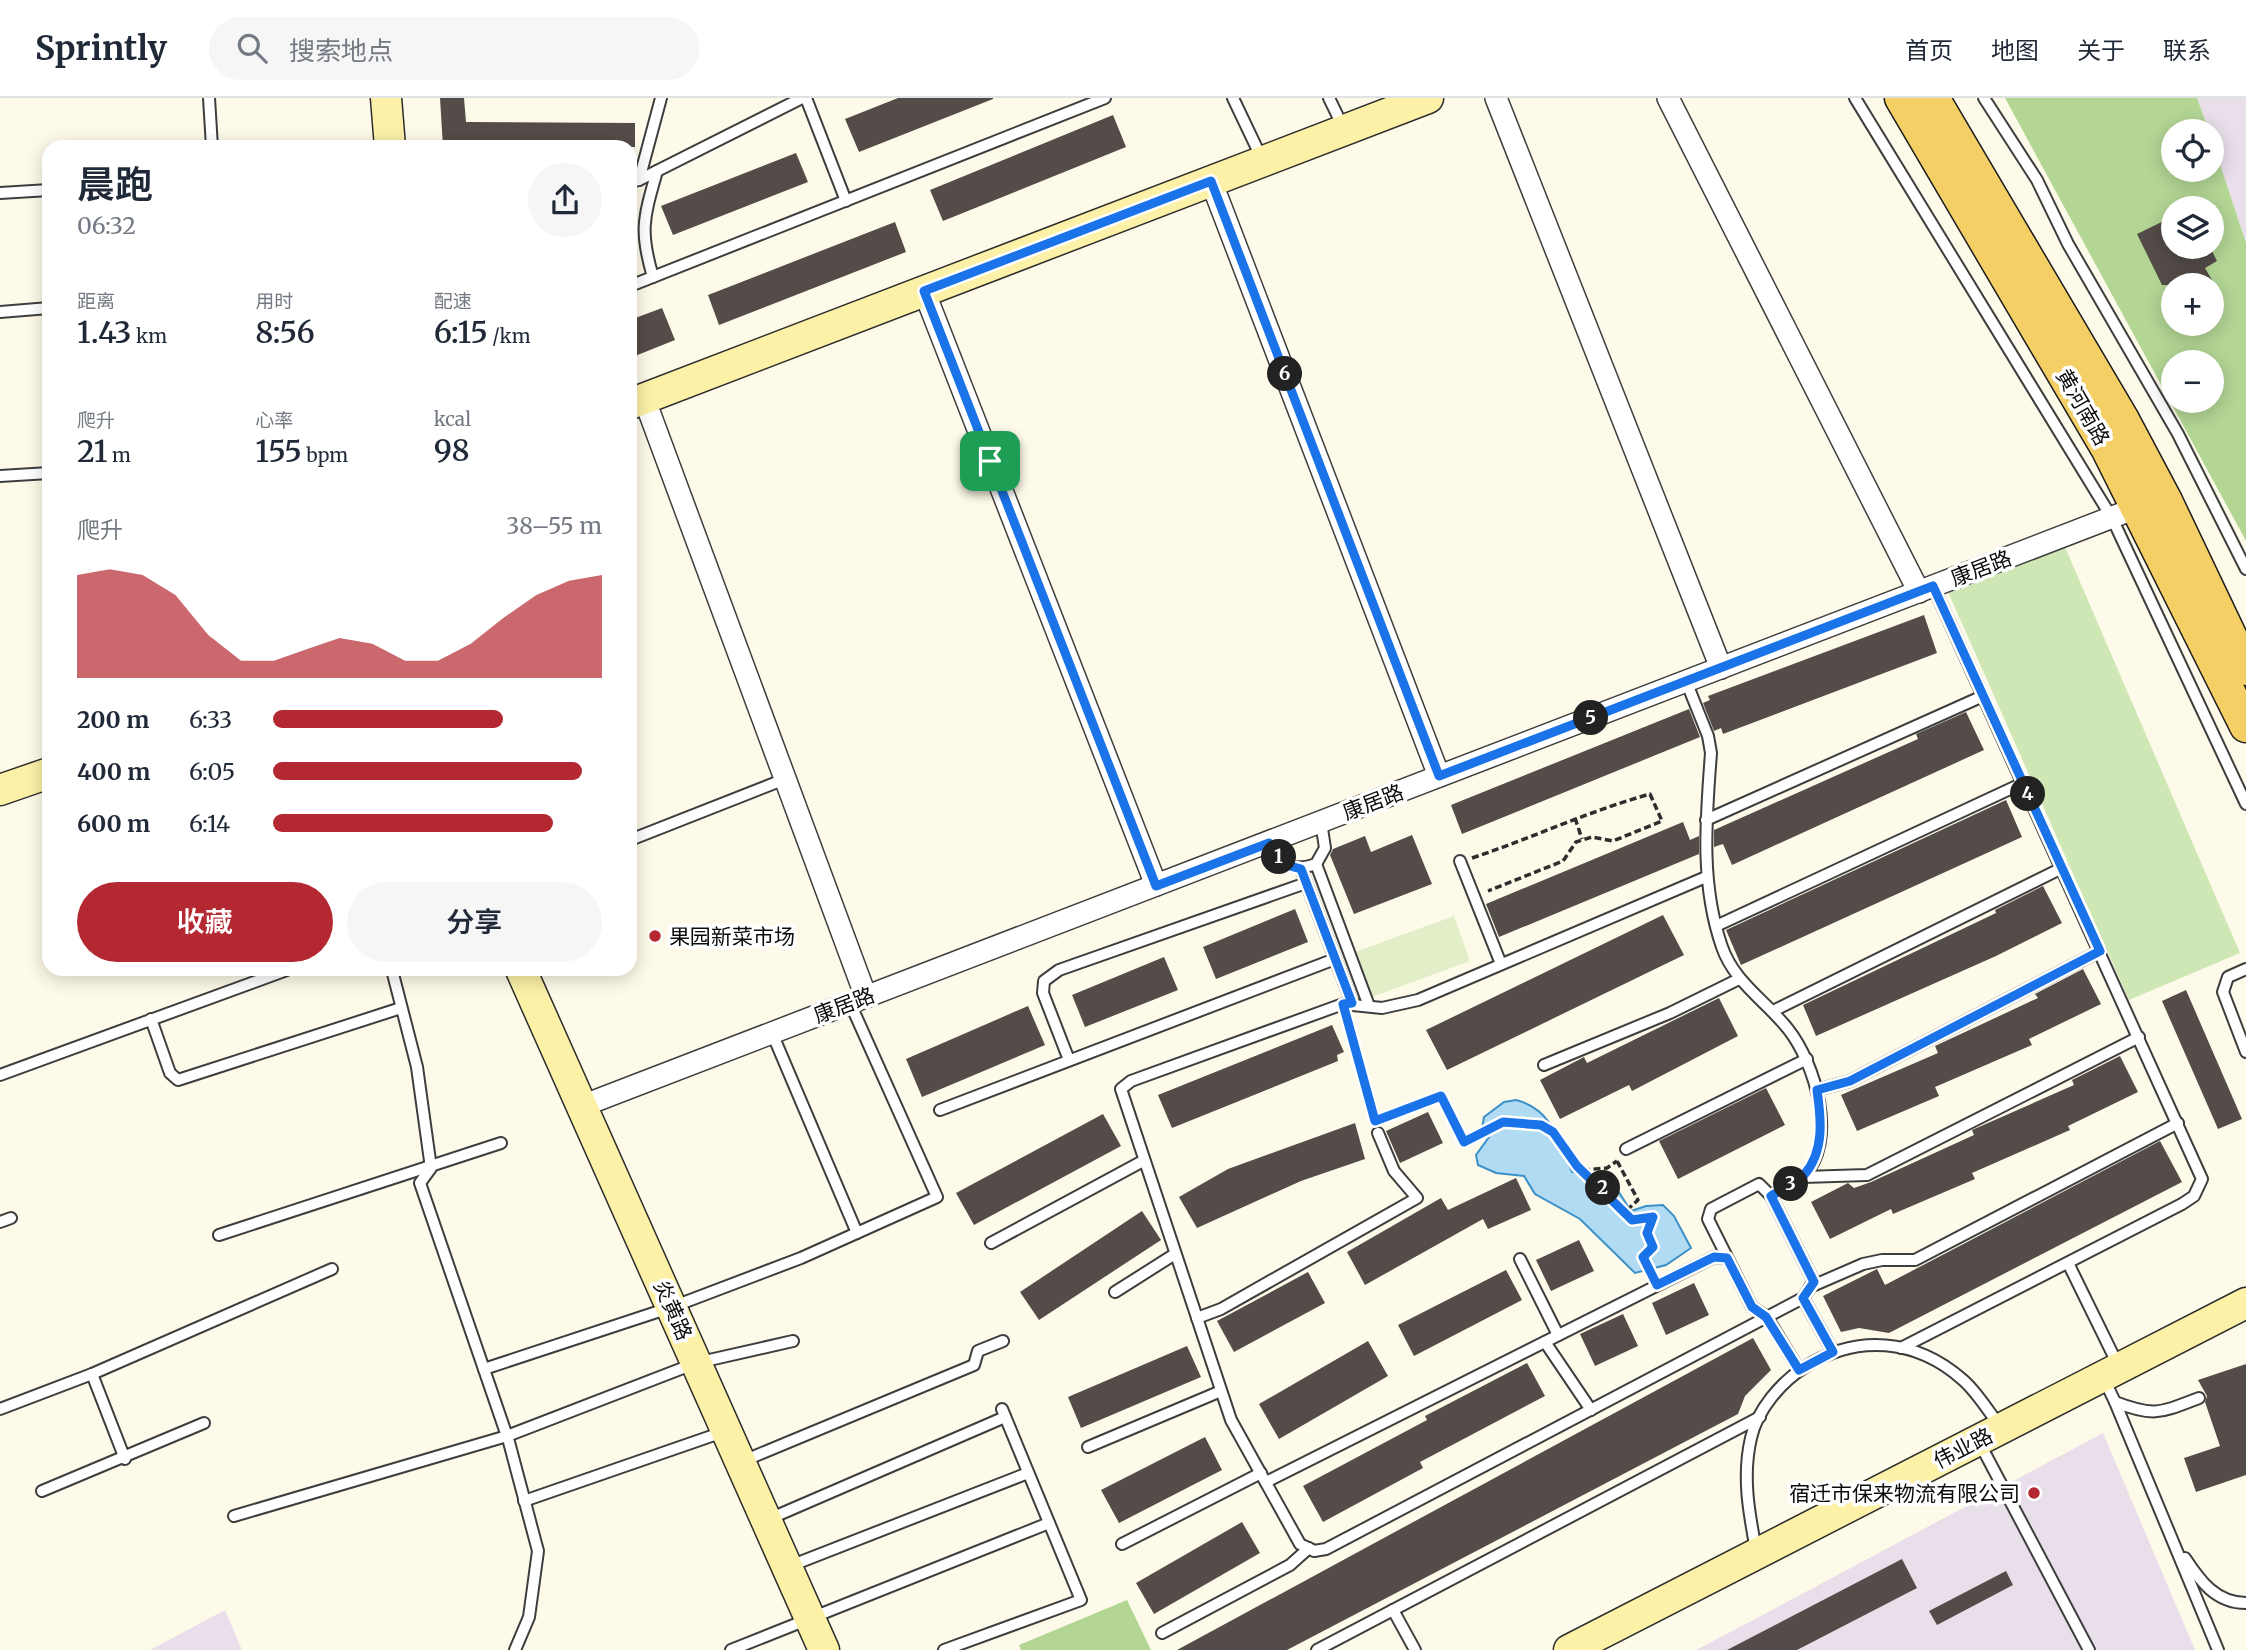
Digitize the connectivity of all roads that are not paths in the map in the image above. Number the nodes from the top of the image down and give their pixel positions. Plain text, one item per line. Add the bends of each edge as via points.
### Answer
1 (209, 98) edge
2 (386, 98) edge
3 (661, 98) edge
4 (804, 98) edge
5 (1105, 98) edge
6 (1233, 98) edge
7 (1329, 98) edge
8 (1496, 98) edge
9 (1668, 98) edge
10 (1855, 98) edge
11 (1901, 98) edge
12 (1933, 98) edge
13 (1983, 98) edge
14 (1423, 99) edge
15 (1345, 130) junction
16 (212, 140) edge
17 (389, 140) edge
18 (1263, 161) junction
19 (657, 171) junction
20 (637, 175) edge
21 (637, 180) edge
22 (1211, 181) junction
23 (42, 191) edge
24 (0, 194) edge
25 (846, 201) junction
26 (653, 276) junction
27 (637, 283) edge
28 (924, 291) junction
29 (42, 309) edge
30 (0, 312) edge
31 (637, 401) edge
32 (42, 473) edge
33 (0, 476) edge
34 (2138, 507) junction
35 (2246, 569) edge
36 (1926, 589) junction
37 (1721, 668) junction
38 (2246, 669) edge
39 (1686, 681) junction
40 (1983, 696) junction
41 (2246, 726) edge
42 (42, 775) edge
43 (1439, 776) junction
44 (785, 779) junction
45 (2023, 783) junction
46 (0, 790) edge
47 (2246, 804) edge
48 (1706, 820) junction
49 (1321, 822) junction
50 (637, 837) edge
51 (1269, 843) junction
52 (1460, 861) road end
53 (1316, 864) junction
54 (2062, 868) junction
55 (1301, 869) junction
56 (1706, 877) junction
57 (1306, 883) junction
58 (1156, 886) junction
59 (1716, 926) junction
60 (2100, 951) junction
61 (1335, 959) junction
62 (1501, 964) junction
63 (2246, 969) edge
64 (270, 976) edge
65 (393, 976) edge
66 (524, 976) edge
67 (1739, 979) junction
68 (858, 1000) junction
69 (1348, 1004) junction
70 (1369, 1006) junction
71 (401, 1008) junction
72 (1773, 1011) junction
73 (151, 1019) junction
74 (772, 1033) junction
75 (2139, 1037) junction
76 (2246, 1052) edge
77 (1807, 1059) junction
78 (1069, 1060) junction
79 (1544, 1065) dead end
80 (0, 1075) edge
81 (1817, 1090) junction
82 (582, 1106) junction
83 (940, 1110) dead end
84 (2178, 1123) junction
85 (1378, 1133) road end
86 (501, 1143) dead end
87 (1626, 1149) road end
88 (1143, 1161) junction
89 (430, 1168) junction
90 (1803, 1177) junction
91 (1771, 1196) junction
92 (857, 1233) junction
93 (219, 1235) dead end
94 (991, 1243) dead end
95 (1175, 1254) junction
96 (1727, 1258) junction
97 (1520, 1259) dead end
98 (2068, 1263) junction
99 (332, 1269) dead end
100 (1811, 1287) junction
101 (1115, 1292) dead end
102 (1803, 1298) junction
103 (2246, 1303) edge
104 (672, 1307) junction
105 (1766, 1317) junction
106 (1197, 1318) junction
107 (1558, 1335) junction
108 (793, 1341) dead end
109 (1003, 1341) dead end
110 (1545, 1342) junction
111 (1901, 1348) junction
112 (1833, 1352) junction
113 (696, 1363) junction
114 (484, 1369) junction
115 (1799, 1370) junction
116 (92, 1374) junction
117 (2112, 1382) junction
118 (1221, 1391) junction
119 (2199, 1398) dead end
120 (0, 1409) edge
121 (1591, 1410) junction
122 (1760, 1417) junction
123 (204, 1423) dead end
124 (727, 1431) junction
125 (1990, 1434) junction
126 (507, 1436) junction
127 (1088, 1447) dead end
128 (125, 1459) junction
129 (741, 1462) junction
130 (1028, 1473) junction
131 (1263, 1477) junction
132 (42, 1491) dead end
133 (524, 1501) junction
134 (234, 1517) dead end
135 (766, 1520) junction
136 (1049, 1523) junction
137 (2170, 1535) junction
138 (1122, 1544) dead end
139 (1309, 1548) junction
140 (1757, 1553) junction
141 (787, 1567) junction
142 (2246, 1603) edge
143 (1394, 1610) junction
144 (811, 1620) junction
145 (1162, 1633) dead end
146 (515, 1650) edge
147 (731, 1650) edge
148 (824, 1650) edge
149 (944, 1650) edge
150 (1317, 1650) edge
151 (1415, 1650) edge
152 (1569, 1650) edge
153 (2090, 1650) edge
154 (2218, 1650) edge

1 - 16 lane
2 - 17 street
3 - 20 lane
4 - 19 lane
4 - 25 lane
5 - 25 lane
6 - 18 lane
7 - 15 lane
8 - 37 street
9 - 36 street
10 - 34 lane
11 - 34 main road, 黄河南路
12 - 34 main road, 黄河南路 via 2123,420
13 - 35 lane via 2037,180 2068,244 2178,435
14 - 15 street
15 - 18 street
18 - 22 street
19 - 21 lane
19 - 26 lane via 643,243
22 - 28 street
22 - 43 street
23 - 24 lane
25 - 26 lane
26 - 27 lane
28 - 31 street
28 - 58 street
29 - 30 lane
31 - 44 street
32 - 33 lane
34 - 36 street, 康居路
34 - 38 main road, 黄河南路
34 - 41 main road, 黄河南路
34 - 47 lane
36 - 37 street, 康居路
36 - 40 lane
37 - 39 street, 康居路
39 - 43 street, 康居路
39 - 48 lane via 1711,753
40 - 45 lane
40 - 48 lane
42 - 46 street
43 - 49 street, 康居路
44 - 50 lane
44 - 68 street
45 - 54 lane
45 - 59 lane
48 - 56 lane
49 - 51 street, 康居路
49 - 53 lane via 1325,848
51 - 55 lane via 1283,864
51 - 58 street, 康居路
52 - 62 lane
53 - 55 lane
53 - 70 lane
54 - 60 lane
54 - 72 lane
55 - 57 lane
56 - 59 lane
56 - 62 lane
57 - 61 lane
57 - 78 lane via 1059,970 1044,981 1043,993
58 - 68 street, 康居路
59 - 67 lane
60 - 75 lane
60 - 81 lane via 1850,1081
61 - 69 lane
61 - 78 lane
62 - 70 lane via 1419,1000 1382,1009
63 - 76 lane via 2228,977 2223,992
64 - 73 lane
65 - 71 lane
66 - 82 street, 炎黄路
67 - 72 lane
67 - 79 lane
68 - 74 street, 康居路
68 - 92 lane via 937,1197
69 - 70 lane
69 - 88 lane via 1131,1081 1121,1089
71 - 73 lane via 178,1080 170,1073
71 - 89 lane via 417,1067
72 - 77 lane
73 - 80 lane
74 - 82 street, 康居路
74 - 92 lane
75 - 84 lane
75 - 90 lane via 1867,1175
77 - 81 lane
77 - 87 lane
78 - 83 lane
81 - 90 lane via 1822,1124 1813,1162
82 - 104 street, 炎黄路
84 - 98 lane via 2202,1179 2194,1196
84 - 100 lane via 1915,1260 1863,1264
85 - 106 lane via 1394,1171 1417,1198 1221,1309
86 - 89 lane
88 - 94 lane
88 - 95 lane
89 - 93 lane
89 - 114 lane via 420,1182
90 - 91 lane
91 - 96 lane via 1759,1184 1711,1209 1708,1219
91 - 100 lane via 1814,1282
92 - 104 lane
95 - 101 lane
95 - 106 lane
96 - 105 lane via 1752,1307
96 - 107 lane via 1714,1257
97 - 107 lane
98 - 111 lane
98 - 117 lane
99 - 116 lane
100 - 102 lane
102 - 105 lane
102 - 112 lane
103 - 117 street, 伟业路
104 - 113 street, 炎黄路
104 - 114 lane
105 - 115 lane
105 - 121 lane
106 - 118 lane
107 - 110 lane
108 - 113 lane
109 - 129 lane via 978,1351 974,1364
110 - 121 lane
110 - 131 lane
111 - 112 lane via 1859,1344
111 - 125 lane via 1923,1355 1963,1380
112 - 115 lane
113 - 124 street, 炎黄路
113 - 126 lane
114 - 126 lane
115 - 122 lane via 1768,1401
116 - 120 lane
116 - 128 lane
117 - 119 lane via 2141,1412 2160,1413
117 - 125 street, 伟业路
117 - 137 lane
118 - 127 lane
118 - 131 lane via 1231,1420
121 - 139 lane via 1326,1549
122 - 140 lane via 1751,1436 1746,1469
122 - 143 lane
123 - 128 lane
124 - 129 street, 炎黄路
124 - 133 lane
125 - 140 street, 伟业路
125 - 153 lane
126 - 133 lane
126 - 134 lane
128 - 132 lane
129 - 135 street, 炎黄路
130 - 135 lane via 1004,1413
130 - 136 lane
130 - 141 lane
131 - 138 lane
131 - 139 lane via 1300,1544
133 - 146 lane via 538,1551 530,1617
135 - 141 street, 炎黄路
136 - 144 lane
136 - 149 lane via 1081,1600
137 - 142 lane via 2210,1591 2231,1603
137 - 154 lane
139 - 145 lane via 1290,1565
140 - 152 street, 伟业路
141 - 144 street, 炎黄路
143 - 150 lane
143 - 151 lane
144 - 147 lane
144 - 148 street, 炎黄路

